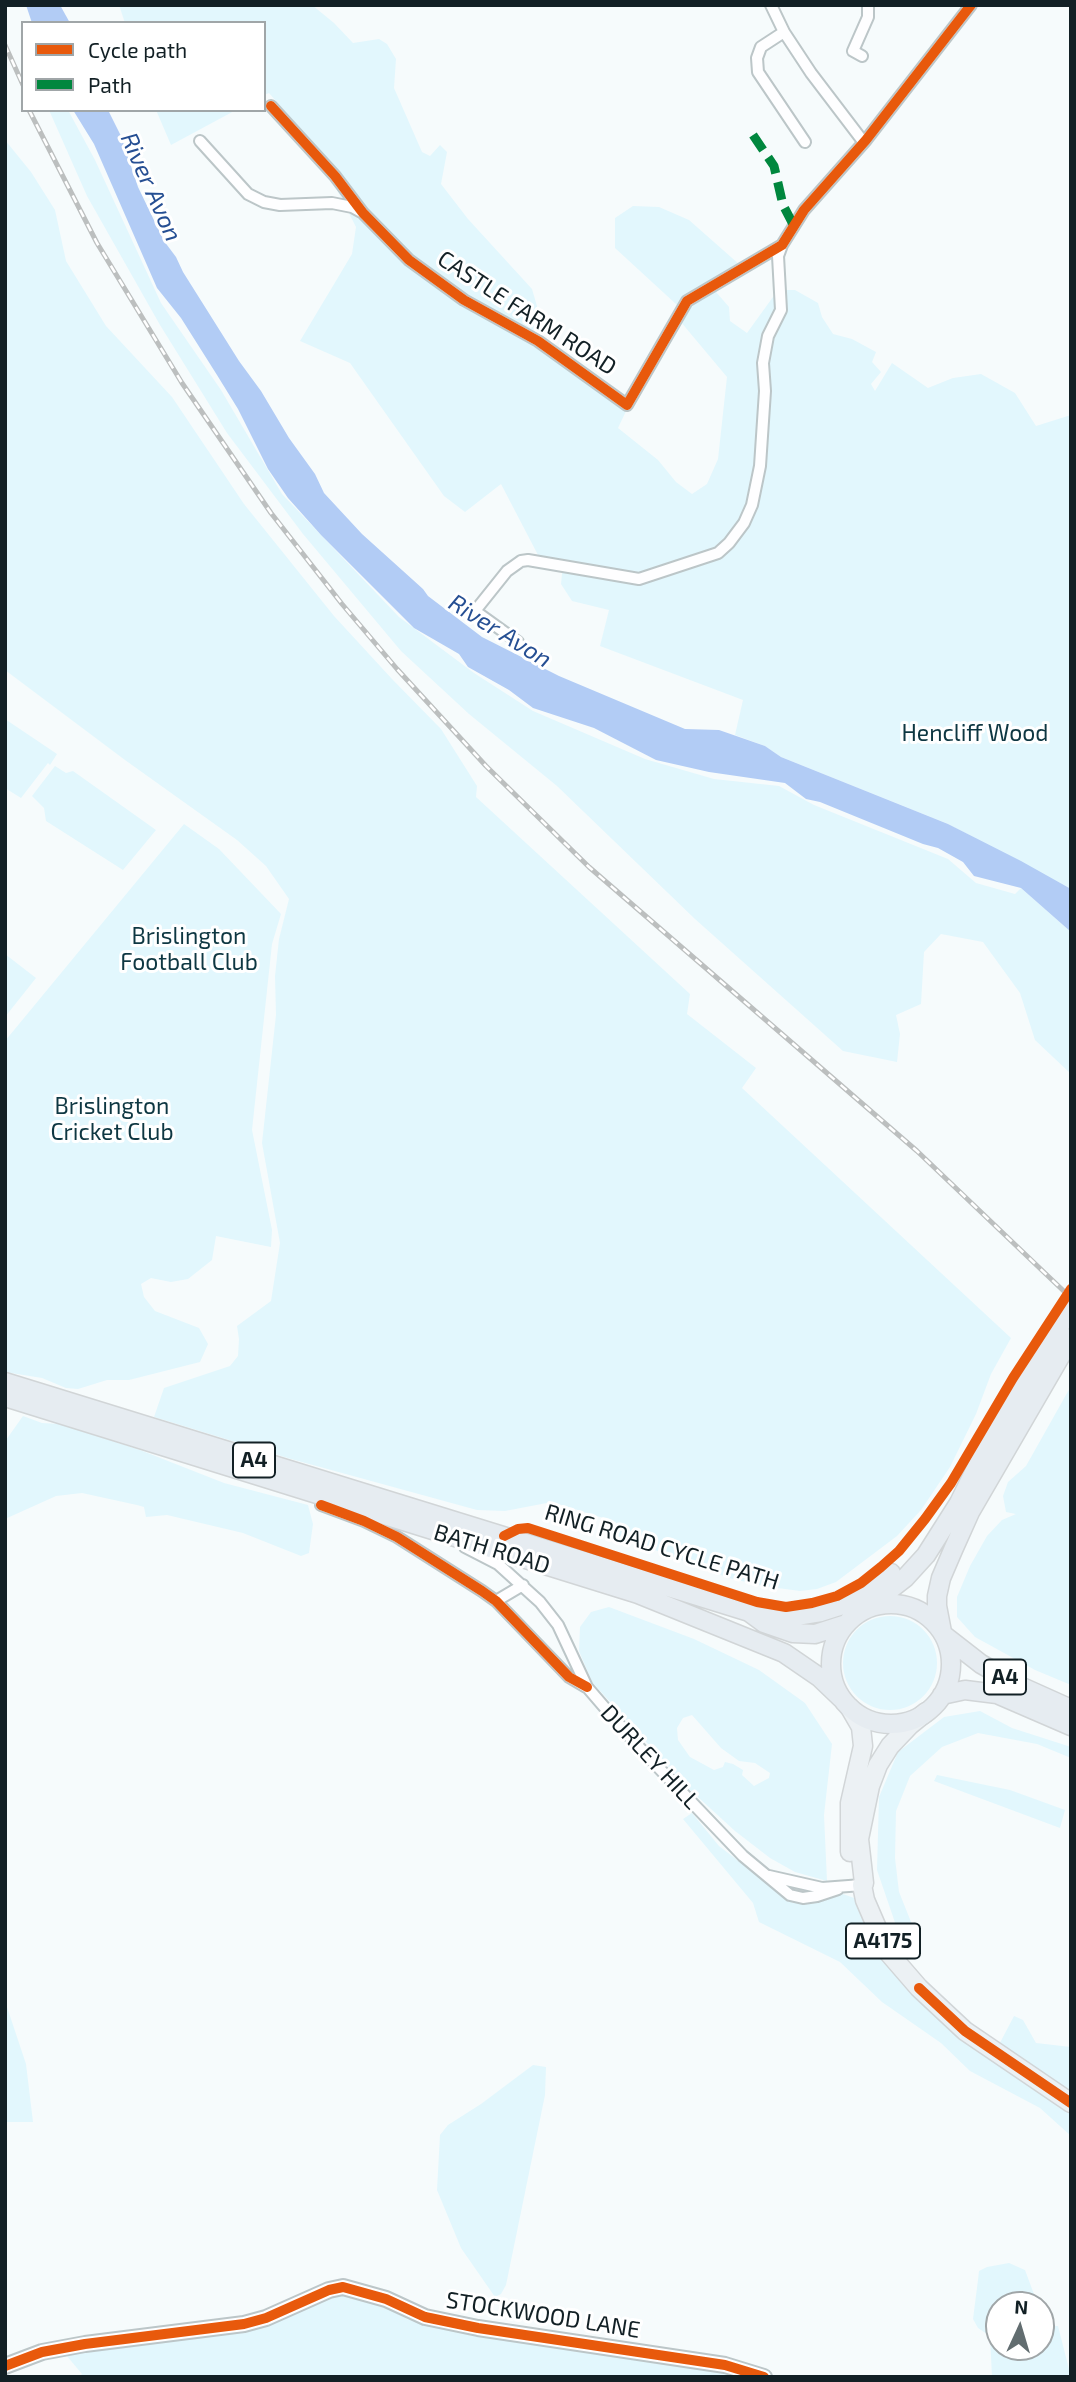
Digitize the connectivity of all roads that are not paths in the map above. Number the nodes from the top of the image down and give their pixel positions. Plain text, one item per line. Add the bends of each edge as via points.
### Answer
1 (771, 5) edge
2 (868, 5) edge
3 (971, 5) edge
4 (784, 32) junction
5 (862, 56) dead end
6 (271, 106) dead end
7 (866, 140) junction
8 (200, 141) dead end
9 (805, 142) dead end
10 (363, 213) junction
11 (782, 245) junction
12 (518, 642) dead end
13 (1071, 1307) edge
14 (1065, 1337) edge
15 (5, 1382) edge
16 (5, 1397) edge
17 (82, 1414) junction
18 (980, 1464) junction
19 (321, 1505) dead end
20 (419, 1527) junction
21 (523, 1585) junction
22 (496, 1601) junction
23 (864, 1609) junction
24 (749, 1612) junction
25 (846, 1623) junction
26 (944, 1634) junction
27 (587, 1687) junction
28 (942, 1695) junction
29 (846, 1703) junction
30 (1071, 1709) edge
31 (926, 1713) junction
32 (1071, 1726) edge
33 (862, 1885) junction
34 (1071, 2103) edge
35 (5, 2366) edge
36 (759, 2374) edge

1 - 4 street
2 - 5 street via 869,17 853,51
3 - 7 street, CASTLE FARM ROAD
4 - 7 street via 862,141
4 - 9 street via 761,47 758,72
6 - 10 street, CASTLE FARM ROAD
7 - 11 street, CASTLE FARM ROAD via 804,210
8 - 10 street, CASTLE FARM ROAD via 248,194 264,202 332,203
10 - 11 street, CASTLE FARM ROAD via 420,268 464,300 538,341 627,405 687,301
11 - 12 street via 778,256 781,310 768,336 763,363 760,466 744,523 718,552 639,579 521,561 507,571 475,611
13 - 14 highway
14 - 18 highway
14 - 26 highway via 970,1512 941,1578 937,1606
15 - 17 highway, BATH ROAD / A4
16 - 17 highway, BATH ROAD / A4
17 - 20 highway, BATH ROAD / A4
17 - 24 highway, BATH ROAD / A4
18 - 23 highway via 926,1555
18 - 24 highway via 928,1537 876,1586 821,1612 790,1616
19 - 22 street via 397,1536
20 - 21 street, DURLEY HILL via 498,1564
20 - 29 highway, BATH ROAD / A4 via 628,1590 759,1642 802,1664
21 - 22 street
21 - 27 street, DURLEY HILL via 558,1625
22 - 27 street via 569,1676
23 - 25 highway
23 - 26 highway via 903,1605 925,1615
24 - 25 highway, BATH ROAD / A4 via 764,1623 803,1635 827,1632
25 - 29 highway via 834,1642 831,1659 832,1679
26 - 28 highway via 951,1669
26 - 30 highway, A4 via 981,1664
27 - 33 street, DURLEY HILL via 743,1856 780,1889 803,1898
28 - 31 highway
28 - 32 highway, A4 via 965,1690 997,1694
29 - 31 highway via 869,1720 890,1724
29 - 33 main road, A4175 via 863,1736 849,1829 854,1876 856,1884
31 - 33 main road, A4175 via 890,1746 870,1786 859,1839
33 - 34 main road, A4175 via 887,1951 919,1988 965,2031
35 - 36 street, STOCKWOOD LANE via 42,2352 85,2344 244,2325 344,2287 425,2317

